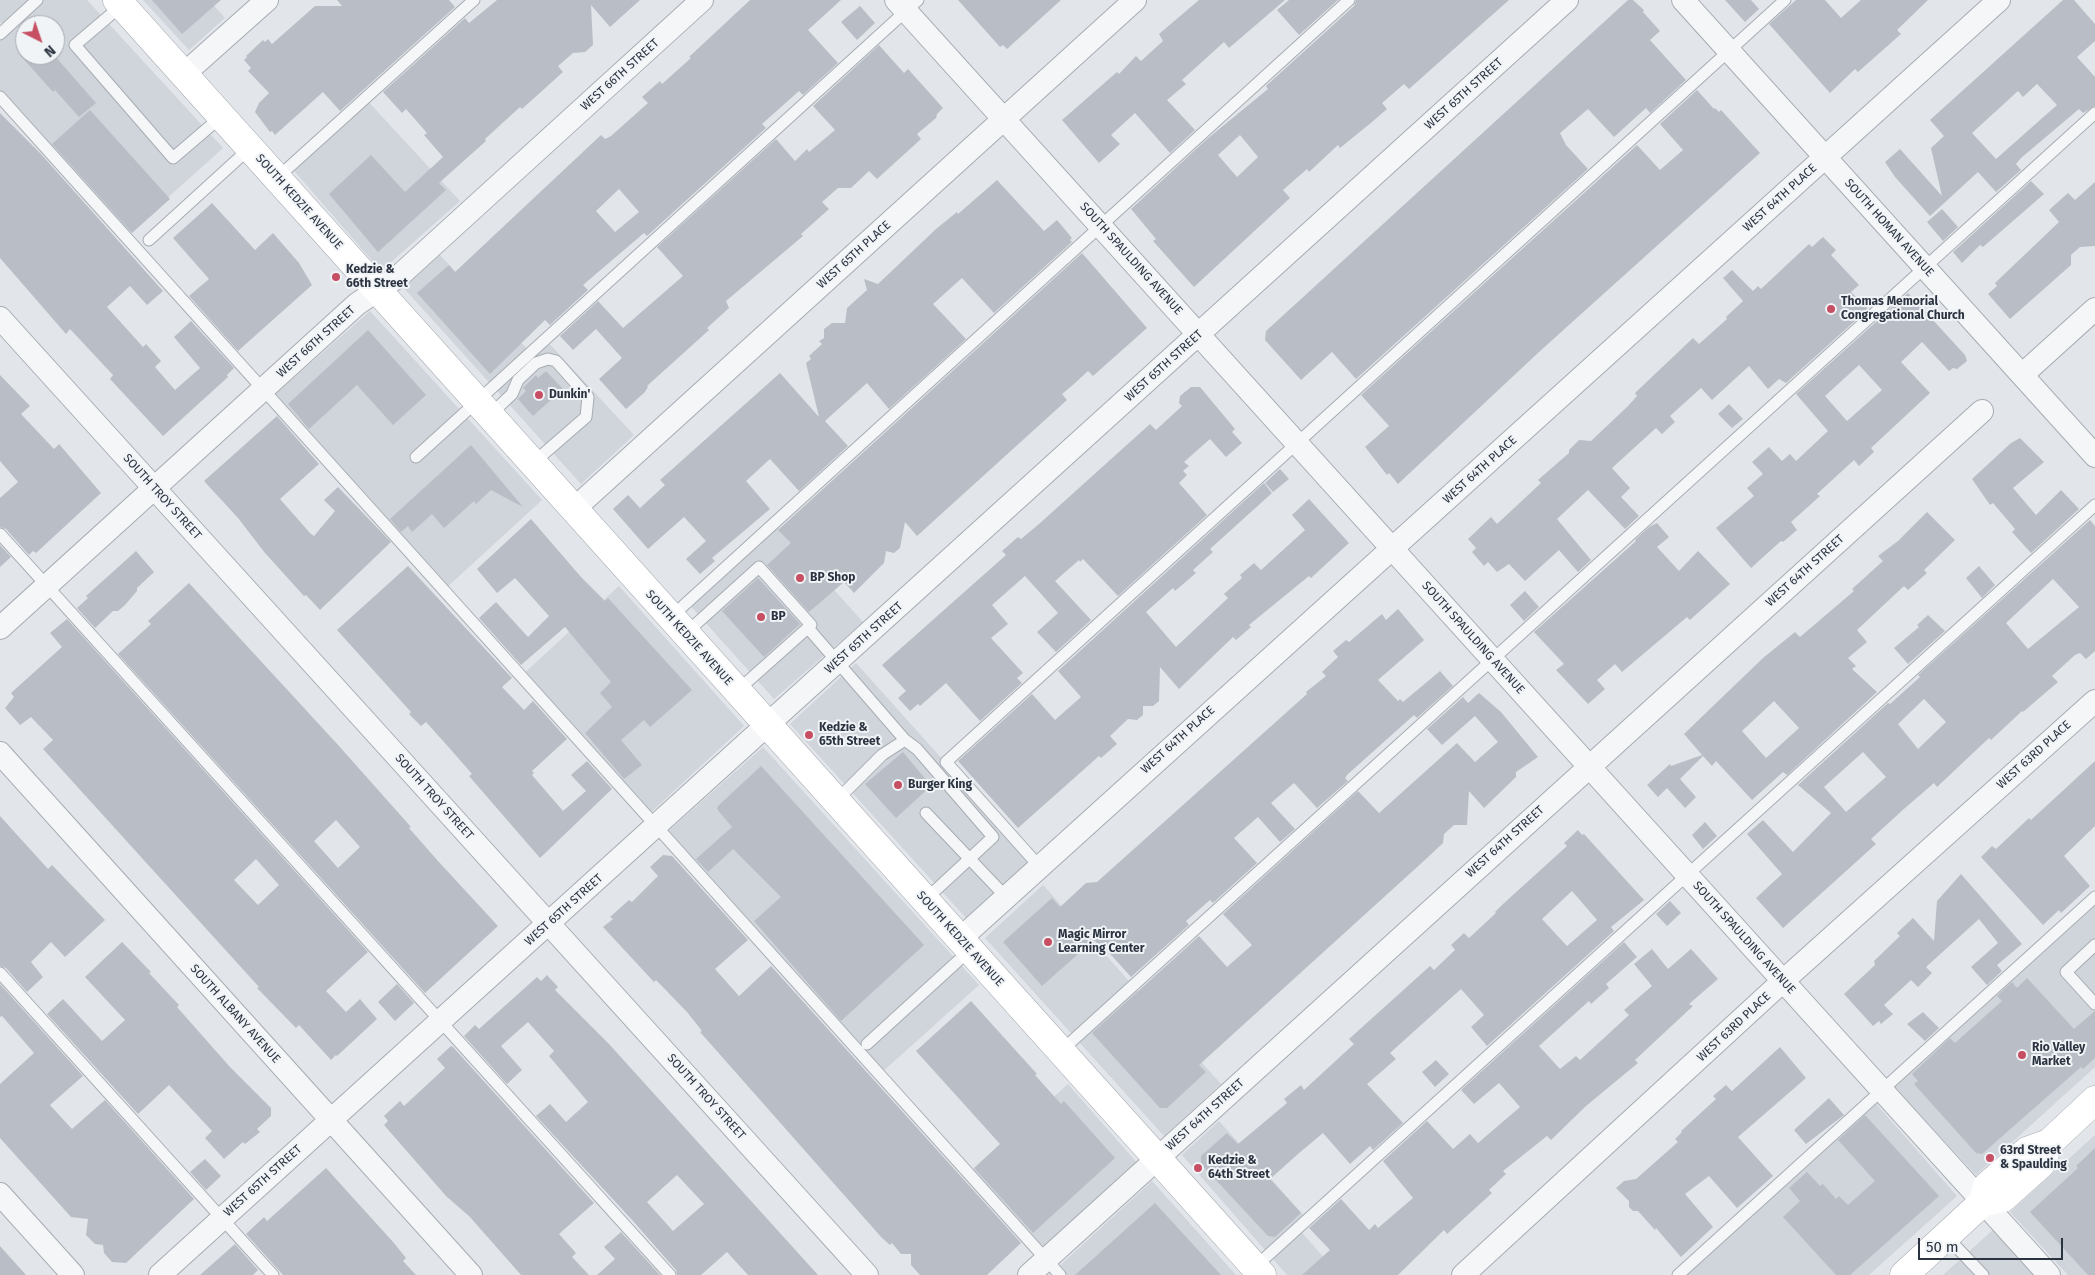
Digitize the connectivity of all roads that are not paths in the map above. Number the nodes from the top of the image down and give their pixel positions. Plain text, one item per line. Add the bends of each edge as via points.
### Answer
1 (37, 0) edge
2 (267, 0) edge
3 (474, 0) edge
4 (702, 0) edge
5 (1135, 0) edge
6 (1349, 0) edge
7 (1567, 0) edge
8 (1684, 0) edge
9 (1785, 0) edge
10 (1999, 0) edge
11 (119, 3) edge
12 (907, 4) edge
13 (0, 34) edge
14 (1729, 51) junction
15 (184, 74) junction
16 (0, 97) edge
17 (2095, 113) edge
18 (222, 116) junction
19 (1004, 119) junction
20 (250, 148) junction
21 (1825, 157) junction
22 (277, 178) junction
23 (1100, 226) junction
24 (149, 240) dead end
25 (1925, 267) junction
26 (378, 290) junction
27 (2095, 309) edge
28 (0, 318) edge
29 (1198, 334) junction
30 (2022, 375) junction
31 (264, 390) junction
32 (483, 408) junction
33 (1982, 411) dead end
34 (1297, 443) junction
35 (2095, 456) edge
36 (416, 457) dead end
37 (533, 463) junction
38 (154, 488) junction
39 (2095, 505) edge
40 (574, 509) junction
41 (0, 534) edge
42 (1392, 548) junction
43 (47, 586) junction
44 (678, 625) junction
45 (0, 628) edge
46 (808, 628) junction
47 (1492, 660) junction
48 (838, 662) junction
49 (738, 691) junction
50 (2095, 701) edge
51 (768, 725) junction
52 (905, 740) junction
53 (0, 753) edge
54 (1589, 766) junction
55 (836, 801) junction
56 (926, 813) dead end
57 (656, 826) junction
58 (970, 859) junction
59 (1039, 866) junction
60 (1687, 875) junction
61 (1006, 897) junction
62 (2095, 897) edge
63 (925, 900) junction
64 (549, 924) junction
65 (965, 944) junction
66 (2095, 945) edge
67 (0, 973) edge
68 (1783, 981) junction
69 (2095, 1004) edge
70 (441, 1021) junction
71 (867, 1044) dead end
72 (1060, 1051) junction
73 (1882, 1090) junction
74 (2095, 1100) edge
75 (331, 1120) junction
76 (1157, 1158) junction
77 (0, 1194) edge
78 (1983, 1202) junction
79 (222, 1219) junction
80 (1946, 1236) junction
81 (1053, 1267) edge
82 (1258, 1271) edge
83 (1906, 1274) edge
84 (73, 1275) edge
85 (160, 1275) edge
86 (273, 1275) edge
87 (471, 1275) edge
88 (670, 1275) edge
89 (867, 1275) edge
90 (1029, 1275) edge
91 (1463, 1275) edge
92 (1678, 1275) edge
93 (1983, 1275) edge
94 (2049, 1275) edge

1 - 13 lane
2 - 15 street
3 - 22 lane
4 - 26 street, WEST 66TH STREET via 399,276
5 - 19 street, WEST 65TH PLACE
6 - 23 lane
7 - 29 street, WEST 65TH STREET
8 - 14 street, SOUTH HOMAN AVENUE
9 - 14 lane
10 - 21 street, WEST 64TH PLACE
11 - 15 main road, SOUTH KEDZIE AVENUE
11 - 18 lane via 75,45 173,158
12 - 19 street, SOUTH SPAULDING AVENUE
12 - 32 lane
14 - 21 street, SOUTH HOMAN AVENUE
14 - 34 lane
15 - 18 main road, SOUTH KEDZIE AVENUE
16 - 31 lane
17 - 25 lane
18 - 20 main road, SOUTH KEDZIE AVENUE
19 - 23 street, SOUTH SPAULDING AVENUE
19 - 40 street, WEST 65TH PLACE
20 - 22 main road, SOUTH KEDZIE AVENUE
20 - 24 lane
21 - 25 street, SOUTH HOMAN AVENUE
21 - 42 street, WEST 64TH PLACE
22 - 26 main road, SOUTH KEDZIE AVENUE
23 - 29 street, SOUTH SPAULDING AVENUE
23 - 44 lane
25 - 30 street, SOUTH HOMAN AVENUE
25 - 47 lane
26 - 31 street, WEST 66TH STREET via 358,304
26 - 32 main road, SOUTH KEDZIE AVENUE
27 - 30 street
28 - 38 street, SOUTH TROY STREET
29 - 34 street, SOUTH SPAULDING AVENUE
29 - 48 street, WEST 65TH STREET
30 - 35 street, SOUTH HOMAN AVENUE
31 - 38 street, WEST 66TH STREET
31 - 57 lane
32 - 36 lane
32 - 37 main road, SOUTH KEDZIE AVENUE
32 - 37 lane via 512,394 518,380 536,364 548,359 556,361 588,397 586,418
33 - 54 street, WEST 64TH STREET
34 - 42 street, SOUTH SPAULDING AVENUE
34 - 59 lane via 946,762
37 - 40 main road, SOUTH KEDZIE AVENUE
38 - 43 street, WEST 66TH STREET
38 - 64 street, SOUTH TROY STREET
39 - 60 lane
40 - 44 main road, SOUTH KEDZIE AVENUE
41 - 43 lane
42 - 47 street, SOUTH SPAULDING AVENUE
42 - 59 street, WEST 64TH PLACE
43 - 45 street, WEST 66TH STREET
43 - 70 lane
44 - 46 lane via 759,567 811,625
44 - 49 main road, SOUTH KEDZIE AVENUE
46 - 48 lane
46 - 49 lane
47 - 54 street, SOUTH SPAULDING AVENUE
47 - 72 lane
48 - 51 street, WEST 65TH STREET
48 - 52 lane
49 - 51 main road, SOUTH KEDZIE AVENUE
50 - 68 street, WEST 63RD PLACE
51 - 55 main road, SOUTH KEDZIE AVENUE
51 - 57 street, WEST 65TH STREET
52 - 55 lane via 882,755
52 - 58 lane via 917,749 994,837
53 - 75 street, SOUTH ALBANY AVENUE
54 - 60 street, SOUTH SPAULDING AVENUE
54 - 76 street, WEST 64TH STREET
55 - 63 main road, SOUTH KEDZIE AVENUE
56 - 58 lane
57 - 64 street, WEST 65TH STREET
57 - 81 lane
58 - 61 lane
58 - 63 lane
59 - 61 street, WEST 64TH PLACE
60 - 68 street, SOUTH SPAULDING AVENUE
60 - 82 lane
61 - 65 street, WEST 64TH PLACE
62 - 73 lane
63 - 65 main road, SOUTH KEDZIE AVENUE
64 - 70 street, WEST 65TH STREET
64 - 89 street, SOUTH TROY STREET
65 - 71 lane
65 - 72 main road, SOUTH KEDZIE AVENUE
66 - 69 lane via 2066,972
67 - 79 lane
68 - 73 street, SOUTH SPAULDING AVENUE
68 - 91 street, WEST 63RD PLACE
70 - 75 street, WEST 65TH STREET
70 - 88 lane
72 - 76 main road, SOUTH KEDZIE AVENUE
73 - 78 street, SOUTH SPAULDING AVENUE
73 - 92 lane
74 - 78 main road via 2049,1143 2040,1164 2003,1198
75 - 79 street, WEST 65TH STREET
75 - 87 street, SOUTH ALBANY AVENUE
76 - 81 street, WEST 64TH STREET
76 - 82 main road, SOUTH KEDZIE AVENUE
77 - 84 street
78 - 80 main road
78 - 94 street, SOUTH SPAULDING AVENUE
79 - 85 street, WEST 65TH STREET
79 - 86 lane
80 - 83 main road
80 - 93 lane
81 - 90 street, WEST 64TH STREET

